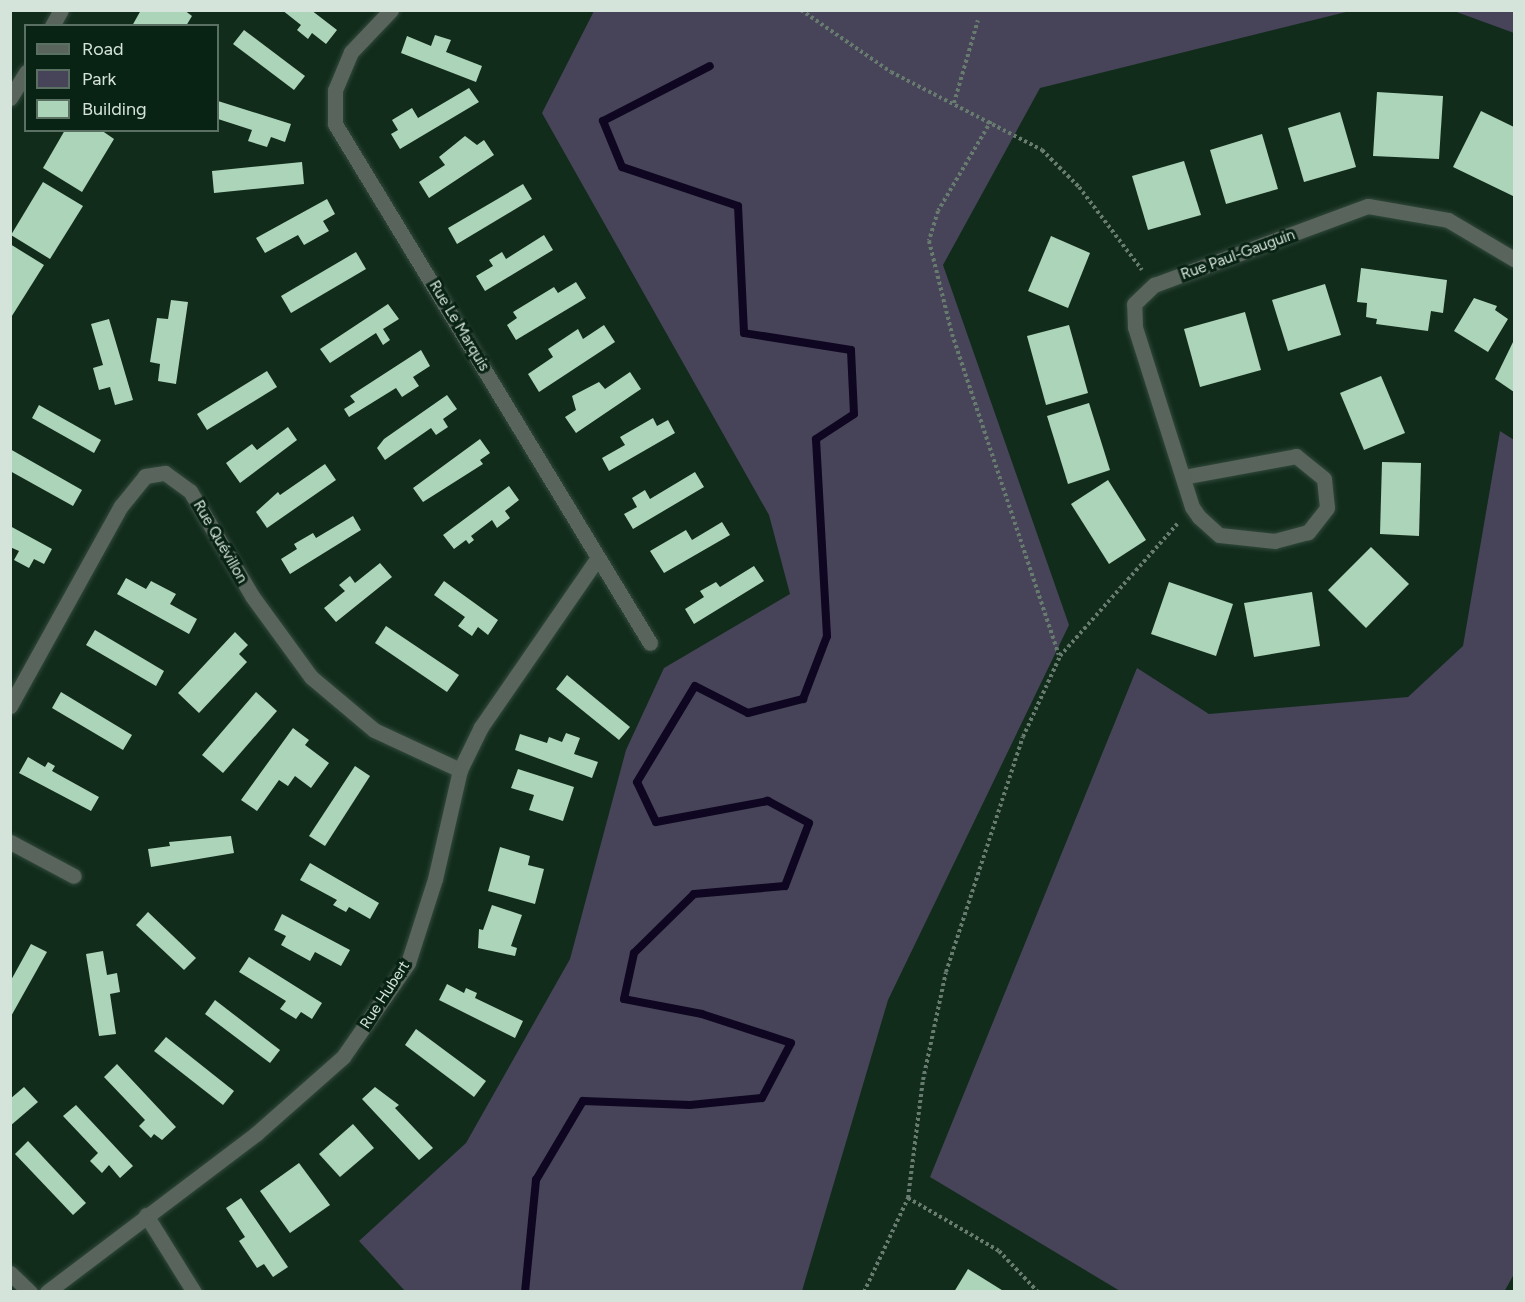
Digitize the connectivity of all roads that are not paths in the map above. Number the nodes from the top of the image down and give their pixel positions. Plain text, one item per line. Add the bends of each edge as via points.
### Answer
1 (61, 10) edge
2 (391, 10) edge
3 (53, 24) edge
4 (24, 75) edge
5 (10, 98) edge
6 (1515, 259) edge
7 (1183, 477) junction
8 (596, 560) junction
9 (650, 643) dead end
10 (10, 706) edge
11 (460, 770) junction
12 (10, 842) edge
13 (74, 876) dead end
14 (146, 1215) junction
15 (10, 1273) edge
16 (30, 1292) edge
17 (47, 1292) edge
18 (194, 1292) edge

1 - 3 street
2 - 8 street, Rue Le Marquis via 351,52 335,90 335,124 583,530
4 - 5 street
6 - 7 street, Rue Paul-Gauguin via 1448,220 1368,206 1154,285 1134,304 1135,327
7 - 7 street, Rue Paul-Gauguin via 1192,507 1219,535 1275,541 1308,532 1327,508 1329,492 1318,469 1296,456
8 - 9 street, Rue Le Marquis
8 - 11 street, Rue Hubert via 481,727
10 - 11 street, Rue Quévillon via 121,507 145,476 165,473 190,491 252,596 310,677 374,730
11 - 14 street, Rue Hubert via 435,879 408,963 343,1057 257,1133
12 - 13 street
14 - 17 street, Rue Hubert
14 - 18 street
15 - 16 street

